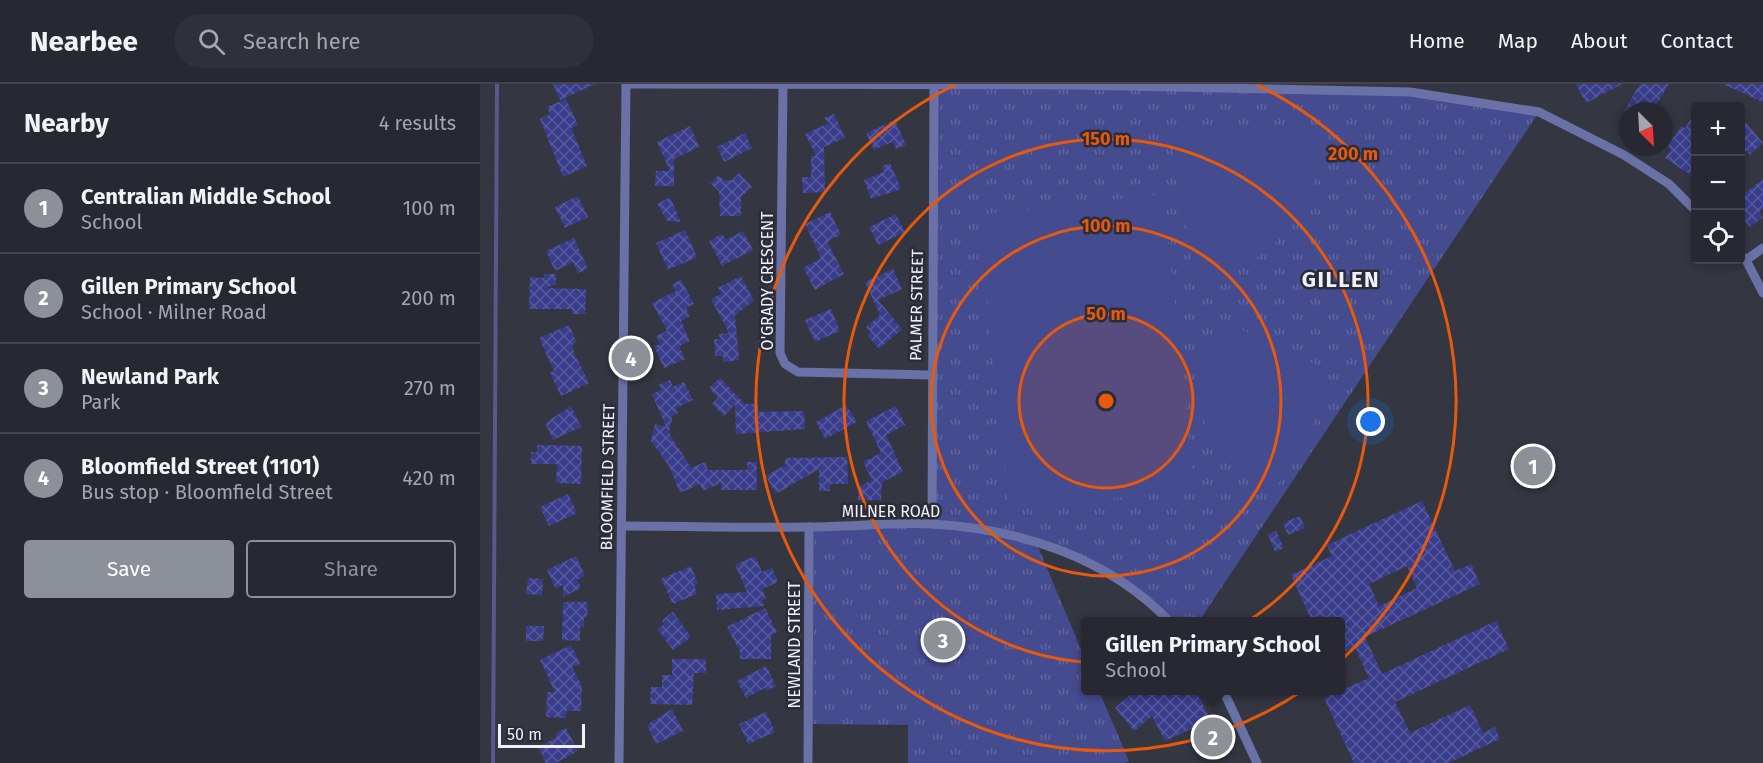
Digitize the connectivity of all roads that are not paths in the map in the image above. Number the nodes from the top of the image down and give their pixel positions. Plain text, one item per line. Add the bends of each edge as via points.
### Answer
1 (626, 84) edge
2 (783, 85) edge
3 (1075, 85) edge
4 (934, 86) junction
5 (1694, 210) edge
6 (1763, 248) edge
7 (1745, 257) edge
8 (1745, 262) edge
9 (1763, 293) edge
10 (930, 375) junction
11 (932, 524) junction
12 (622, 526) junction
13 (809, 527) junction
14 (1165, 617) edge
15 (1225, 695) edge
16 (619, 763) edge
17 (808, 763) edge
18 (1257, 763) edge

1 - 2 street
1 - 12 street, BLOOMFIELD STREET
2 - 4 street
2 - 10 street, O'GRADY CRESCENT via 780,354 784,364 798,372
3 - 4 street
3 - 5 street via 1410,92 1539,112 1669,184
4 - 10 street, PALMER STREET
6 - 7 street
8 - 9 street
10 - 11 street, PALMER STREET
11 - 13 street, MILNER ROAD
11 - 14 street, MILNER ROAD via 1014,535 1089,561
12 - 13 street, MILNER ROAD
12 - 16 street, BLOOMFIELD STREET
13 - 17 street, NEWLAND STREET
15 - 18 street

